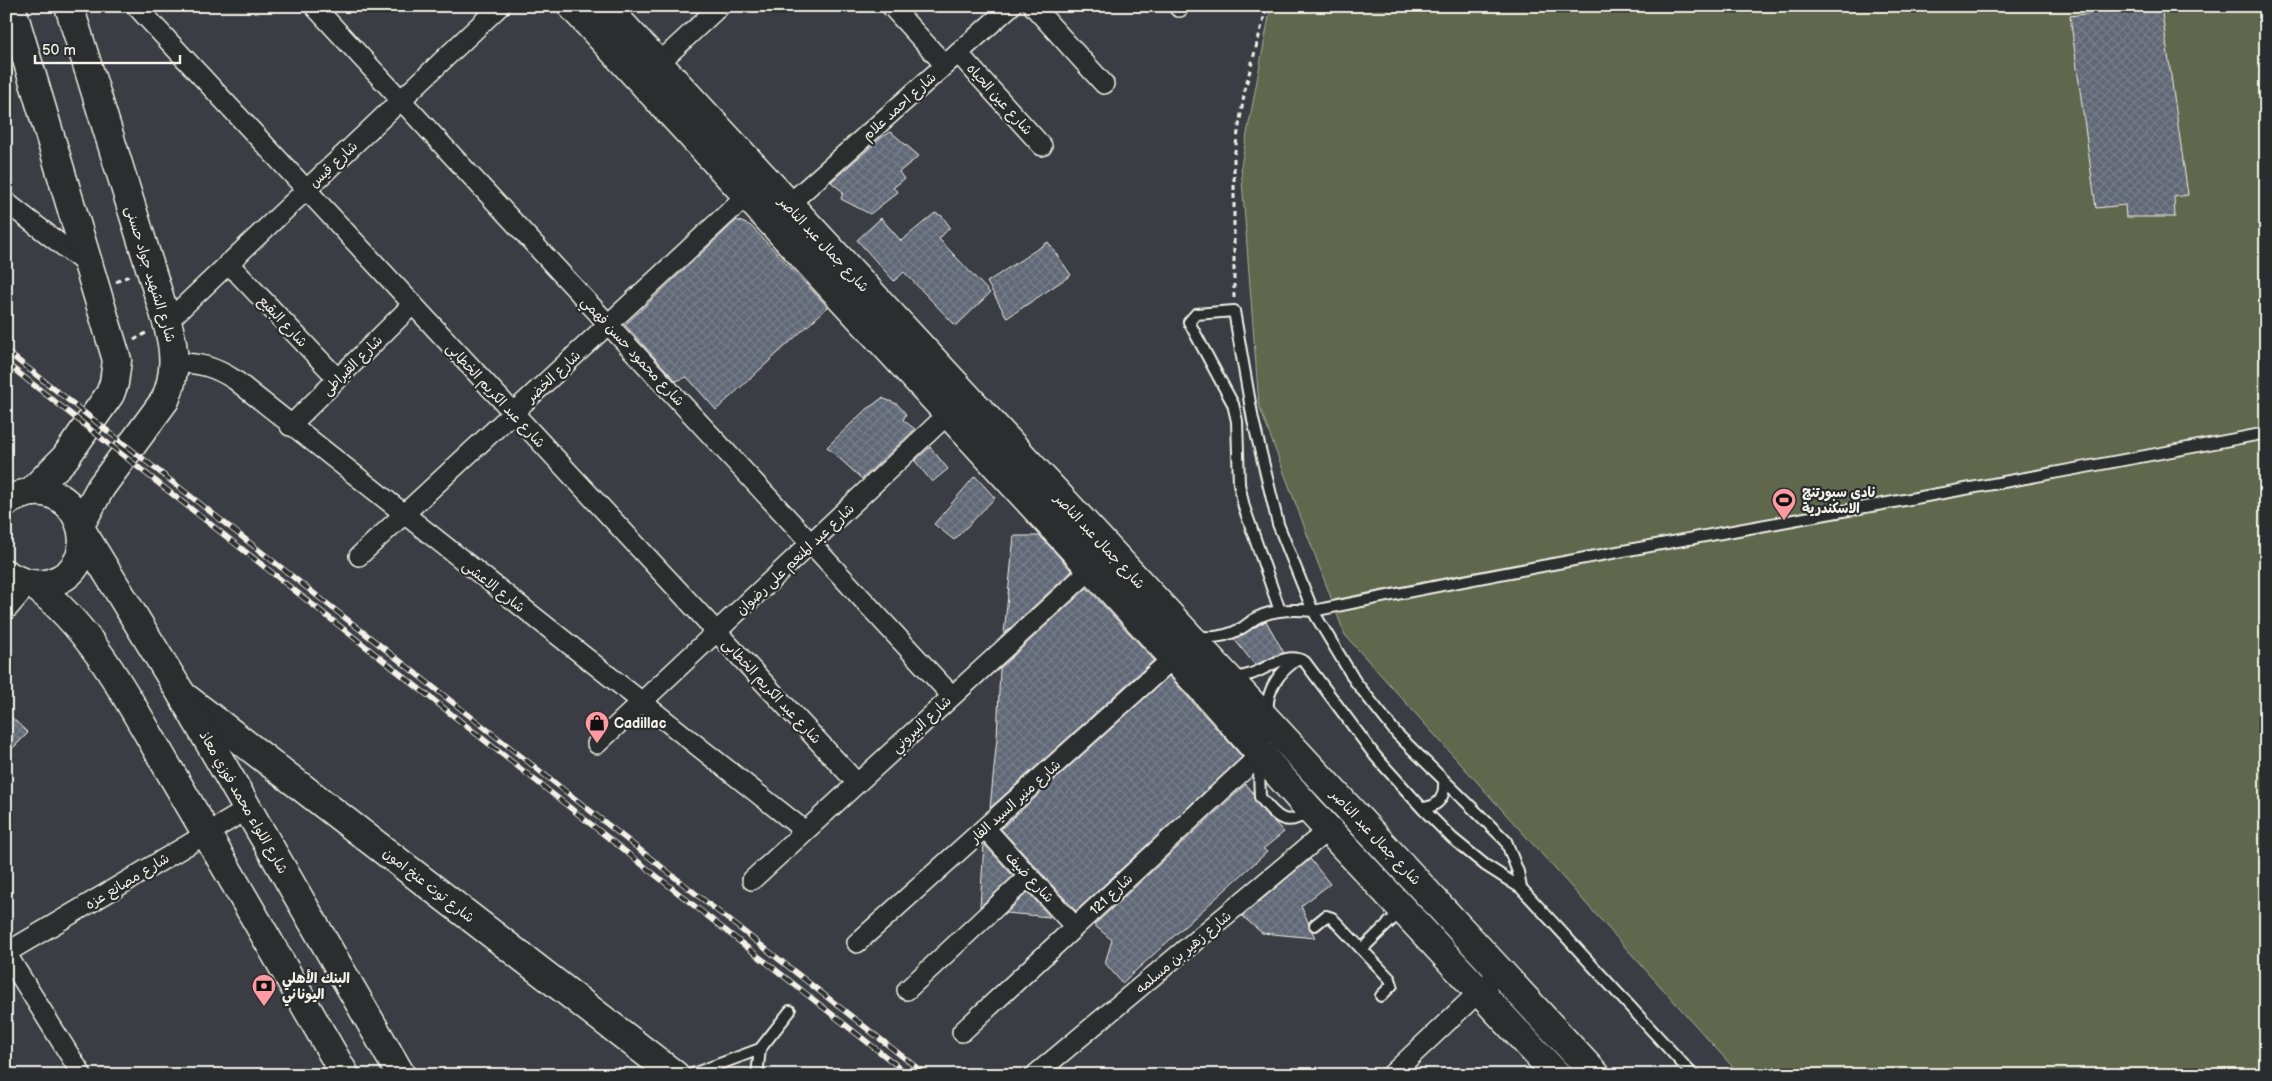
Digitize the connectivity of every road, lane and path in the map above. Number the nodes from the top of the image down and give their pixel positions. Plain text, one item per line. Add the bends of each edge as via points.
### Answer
1 (69, 6) edge
2 (136, 6) edge
3 (314, 6) edge
4 (500, 6) edge
5 (572, 6) edge
6 (605, 6) edge
7 (720, 6) edge
8 (890, 6) edge
9 (1011, 6) edge
10 (1033, 6) edge
11 (1267, 6) edge
12 (12, 27) edge
13 (951, 59) junction
14 (658, 64) junction
15 (1104, 84) dead end
16 (401, 100) junction
17 (1042, 146) dead end
18 (306, 190) junction
19 (746, 196) junction
20 (6, 202) edge
21 (788, 205) junction
22 (228, 263) junction
23 (150, 267) junction
24 (94, 278) junction
25 (413, 304) junction
26 (1234, 311) junction
27 (167, 322) junction
28 (609, 324) junction
29 (116, 350) junction
30 (175, 363) junction
31 (338, 379) junction
32 (514, 413) junction
33 (948, 414) junction
34 (290, 426) junction
35 (2266, 433) edge
36 (32, 491) junction
37 (6, 502) edge
38 (404, 515) junction
39 (82, 528) junction
40 (811, 543) junction
41 (359, 556) dead end
42 (1091, 568) junction
43 (21, 581) edge
44 (6, 604) edge
45 (1280, 611) junction
46 (1313, 611) junction
47 (717, 632) junction
48 (1187, 634) junction
49 (1173, 658) junction
50 (1298, 658) junction
51 (1217, 685) junction
52 (182, 695) junction
53 (952, 696) junction
54 (642, 702) junction
55 (1269, 722) junction
56 (597, 744) dead end
57 (1262, 758) junction
58 (1444, 782) junction
59 (857, 783) junction
60 (1422, 808) junction
61 (248, 809) junction
62 (985, 828) junction
63 (1330, 829) junction
64 (805, 831) junction
65 (207, 833) junction
66 (1029, 876) junction
67 (752, 880) dead end
68 (1521, 888) junction
69 (1403, 909) junction
70 (1315, 925) dead end
71 (1075, 927) junction
72 (857, 943) dead end
73 (1362, 949) junction
74 (6, 953) edge
75 (1500, 972) junction
76 (907, 990) dead end
77 (1479, 991) junction
78 (1381, 996) dead end
79 (790, 1011) dead end
80 (962, 1032) dead end
81 (760, 1049) junction
82 (1395, 1073) edge
83 (1036, 1074) edge
84 (82, 1075) edge
85 (345, 1075) edge
86 (401, 1075) edge
87 (675, 1075) edge
88 (690, 1075) edge
89 (757, 1075) edge
90 (1557, 1075) edge
91 (1596, 1075) edge
92 (1693, 1075) edge

1 - 23 main road, شارع الشهيد جواد حسنى
2 - 18 street, شارع عبد الكريم الخطابى
3 - 16 street, شارع محمود حسن فهمي
4 - 16 street, شارع قيس
5 - 19 main road, شارع جمال عبد الناصر
6 - 14 main road, شارع جمال عبد الناصر
7 - 14 street
8 - 13 street, شارع عين الحياه
9 - 13 street, شارع احمد علام
10 - 15 street
11 - 26 path via 1245,89 1234,157
12 - 24 main road
13 - 17 street, شارع عين الحياه
13 - 21 street, شارع احمد علام
14 - 21 main road, شارع جمال عبد الناصر
16 - 18 street, شارع قيس
16 - 28 street, شارع محمود حسن فهمي
18 - 22 street, شارع قيس
18 - 25 street, شارع عبد الكريم الخطابى
19 - 28 street, شارع الخضر
19 - 33 main road, شارع جمال عبد الناصر
20 - 24 street
21 - 48 main road, شارع جمال عبد الناصر
22 - 27 street, شارع قيس
22 - 31 street, شارع البقيع
23 - 24 path
23 - 27 main road, شارع الشهيد جواد حسنى
24 - 29 main road
25 - 31 street, شارع القيراطى
25 - 32 street, شارع عبد الكريم الخطابى
26 - 45 lane via 1196,314 1189,322 1233,404 1237,420 1238,476 1244,507
26 - 46 lane via 1253,420 1278,524
27 - 29 path
27 - 30 main road, شارع الشهيد جواد حسنى
28 - 32 street, شارع الخضر
28 - 40 street, شارع محمود حسن فهمي
29 - 36 main road via 117,371 110,394 56,470
30 - 34 street, شارع الاعشى via 200,364 224,373
30 - 39 main road, شارع الشهيد جواد حسنى via 165,400 100,487
31 - 34 street, شارع القيراطى
32 - 38 street, شارع الخضر
32 - 47 street, شارع عبد الكريم الخطابى
33 - 40 street, شارع عبد المنعم على رضوان
33 - 42 main road, شارع جمال عبد الناصر
34 - 38 street, شارع الاعشى
35 - 46 lane via 1538,565
36 - 37 main road
36 - 39 main road, شارع اللواء محمد فوزي معاذ via 62,498 76,514
38 - 41 street, شارع الخضر
38 - 54 street, شارع الاعشى
39 - 43 main road, شارع الشهيد جواد حسنى via 80,553 70,570 54,581
39 - 52 main road, شارع اللواء محمد فوزي معاذ
40 - 47 street, شارع عبد المنعم على رضوان
40 - 53 street, شارع محمود حسن فهمي
42 - 49 main road, شارع جمال عبد الناصر
42 - 53 street, شارع البيروني
43 - 44 main road
43 - 65 main road via 67,612 95,646
45 - 46 lane
45 - 48 lane via 1258,617 1223,636
46 - 58 lane via 1355,681 1397,734
47 - 54 street, شارع عبد المنعم على رضوان
47 - 59 street, شارع عبد الكريم الخطابى
48 - 51 main road, شارع جمال عبد الناصر
49 - 51 main road, شارع جمال عبد الناصر
49 - 62 street, شارع منير السيد الفار
50 - 51 lane via 1286,658 1250,676
50 - 55 lane via 1278,674 1269,698
50 - 60 lane via 1376,757
51 - 55 main road, شارع جمال عبد الناصر
51 - 57 main road, شارع جمال عبد الناصر
52 - 61 main road, شارع اللواء محمد فوزي معاذ
52 - 87 main road, شارع توت عنخ امون
53 - 59 street, شارع البيروني
54 - 56 street, شارع عبد المنعم على رضوان
54 - 64 street, شارع الاعشى
55 - 75 main road, شارع جمال عبد الناصر
57 - 63 main road, شارع جمال عبد الناصر
57 - 71 street, شارع 121
58 - 60 lane via 1445,792 1440,801 1432,807
58 - 68 lane via 1506,841 1516,864
59 - 64 street, شارع البيروني
60 - 68 lane via 1485,865
61 - 65 street, شارع مصانع عزه
61 - 86 main road, شارع اللواء محمد فوزي معاذ
62 - 66 street, شارع ضيف
62 - 72 street, شارع منير السيد الفار
63 - 69 main road, شارع جمال عبد الناصر
63 - 83 street, شارع زهير بن مسلمه
64 - 67 street, شارع البيروني
65 - 74 street, شارع مصانع عزه
65 - 85 main road
66 - 71 street, شارع ضيف
66 - 76 street
68 - 92 lane
69 - 73 lane
69 - 77 main road, شارع جمال عبد الناصر
70 - 73 lane via 1329,916
71 - 80 street, شارع 121
73 - 78 lane via 1392,981
74 - 84 street
75 - 77 street
75 - 91 main road, شارع جمال عبد الناصر
77 - 82 street
77 - 90 main road, شارع جمال عبد الناصر
79 - 81 lane
81 - 88 lane
81 - 89 lane

